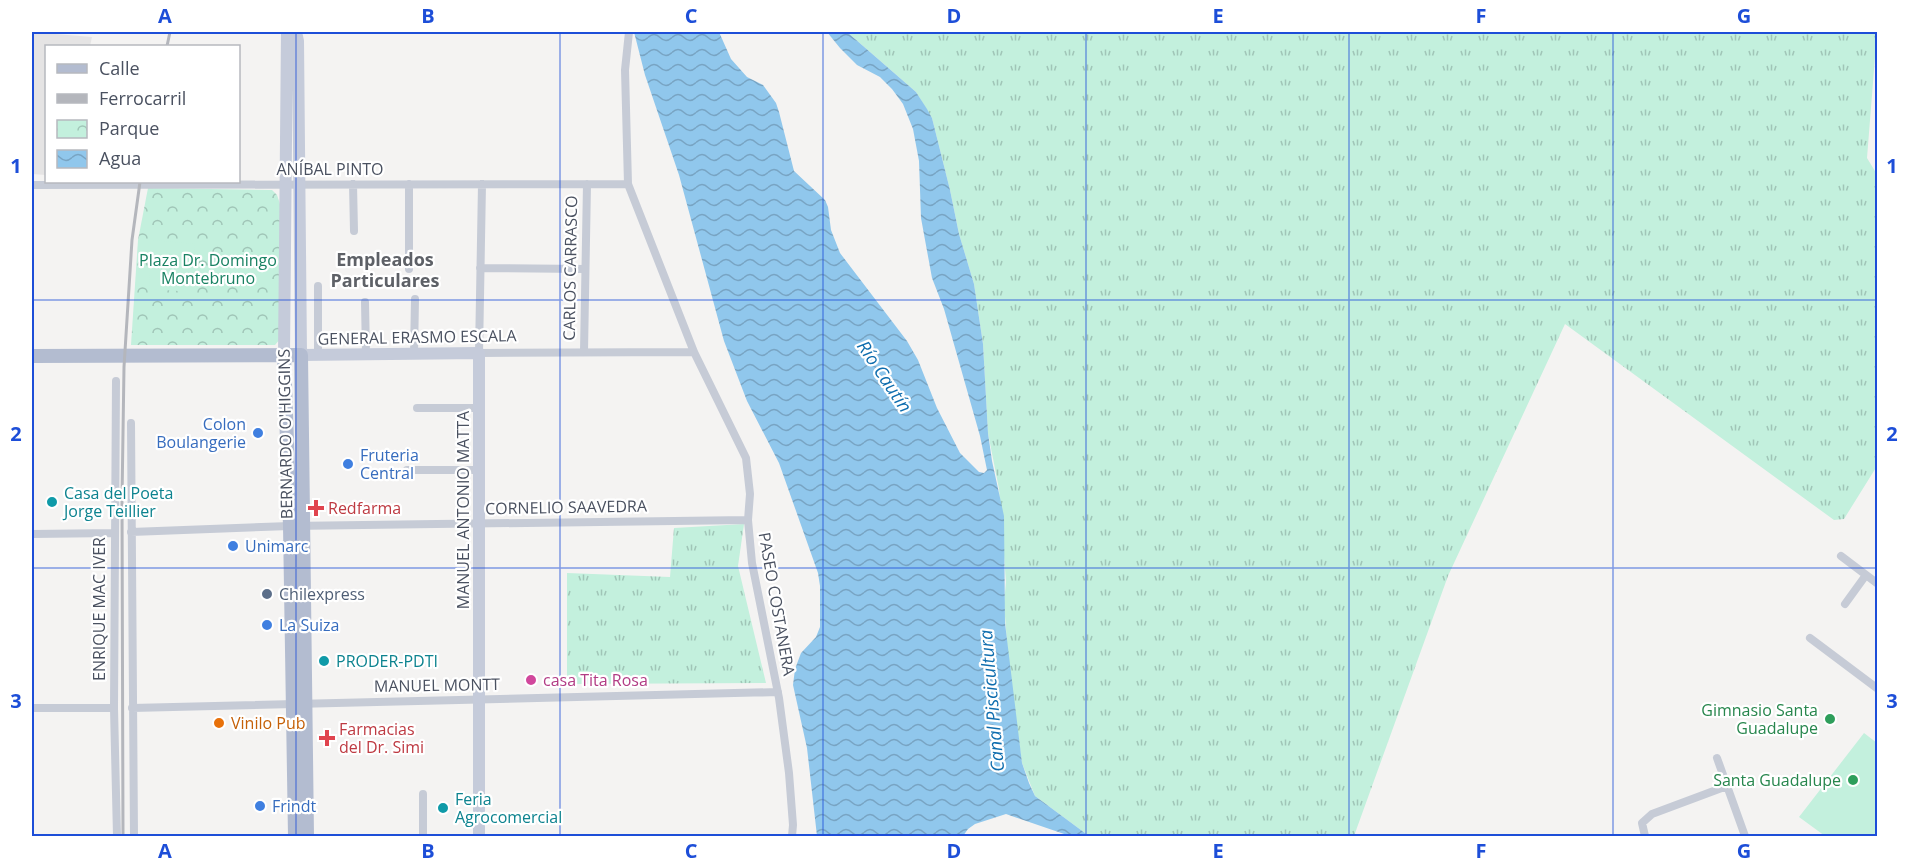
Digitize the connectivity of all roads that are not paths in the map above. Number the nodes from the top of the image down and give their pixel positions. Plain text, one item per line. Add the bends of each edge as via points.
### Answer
1 (287, 32) edge
2 (296, 32) edge
3 (629, 32) edge
4 (284, 184) junction
5 (298, 184) junction
6 (353, 184) junction
7 (409, 184) junction
8 (482, 184) junction
9 (587, 184) junction
10 (628, 184) junction
11 (32, 185) edge
12 (354, 231) dead end
13 (480, 268) junction
14 (585, 268) junction
15 (408, 269) dead end
16 (318, 286) dead end
17 (415, 299) dead end
18 (365, 302) dead end
19 (584, 352) junction
20 (694, 352) junction
21 (479, 353) junction
22 (366, 354) junction
23 (414, 354) junction
24 (284, 355) junction
25 (301, 355) junction
26 (318, 355) junction
27 (32, 356) edge
28 (116, 381) dead end
29 (417, 408) dead end
30 (479, 408) junction
31 (131, 423) dead end
32 (407, 470) dead end
33 (479, 470) junction
34 (748, 520) junction
35 (479, 523) junction
36 (297, 526) junction
37 (131, 532) junction
38 (114, 533) junction
39 (32, 534) edge
40 (1841, 556) dead end
41 (1866, 575) junction
42 (1878, 584) edge
43 (1845, 604) dead end
44 (1810, 638) dead end
45 (1878, 689) edge
46 (778, 692) junction
47 (480, 699) junction
48 (300, 704) junction
49 (32, 708) edge
50 (114, 708) junction
51 (132, 708) junction
52 (1717, 758) dead end
53 (1727, 786) junction
54 (423, 794) dead end
55 (1642, 832) edge
56 (117, 837) edge
57 (134, 837) edge
58 (295, 837) edge
59 (307, 837) edge
60 (423, 837) edge
61 (479, 837) edge
62 (792, 837) edge
63 (1744, 837) edge

1 - 4 street, BERNARDO O'HIGGINS
2 - 5 street, BERNARDO O'HIGGINS
3 - 10 street, PASEO COSTANERA via 625,70
4 - 5 street, ANÍBAL PINTO
4 - 11 street, ANÍBAL PINTO
4 - 24 street, BERNARDO O'HIGGINS
5 - 6 street, ANÍBAL PINTO
5 - 25 street, BERNARDO O'HIGGINS
6 - 7 street, ANÍBAL PINTO
6 - 12 street
7 - 8 street, ANÍBAL PINTO
7 - 15 street
8 - 9 street, ANÍBAL PINTO
8 - 13 street, MANUEL ANTONIO MATTA
9 - 10 street, ANÍBAL PINTO
9 - 14 street, CARLOS CARRASCO
10 - 20 street, PASEO COSTANERA
13 - 14 street
13 - 21 street, MANUEL ANTONIO MATTA
14 - 19 street, CARLOS CARRASCO
16 - 26 street
17 - 23 street
18 - 22 street
19 - 20 street, GENERAL ERASMO ESCALA
19 - 21 street, GENERAL ERASMO ESCALA
20 - 34 street, PASEO COSTANERA via 746,458
21 - 23 street, GENERAL ERASMO ESCALA
21 - 30 street, MANUEL ANTONIO MATTA
22 - 23 street, GENERAL ERASMO ESCALA
22 - 26 street, GENERAL ERASMO ESCALA
24 - 25 main road, GENERAL ERASMO ESCALA
24 - 27 main road, GENERAL ERASMO ESCALA
24 - 36 main road, BERNARDO O'HIGGINS
25 - 26 street, GENERAL ERASMO ESCALA
25 - 36 main road, BERNARDO O'HIGGINS
28 - 38 street, ENRIQUE MAC IVER
29 - 30 street
30 - 33 street, MANUEL ANTONIO MATTA
31 - 37 street, ENRIQUE MAC IVER
32 - 33 street
33 - 35 street, MANUEL ANTONIO MATTA
34 - 35 street, CORNELIO SAAVEDRA
34 - 46 street, PASEO COSTANERA via 752,563
35 - 36 street, CORNELIO SAAVEDRA
35 - 47 street, MANUEL ANTONIO MATTA
36 - 37 street, CORNELIO SAAVEDRA
36 - 48 main road, BERNARDO O'HIGGINS
37 - 51 street, ENRIQUE MAC IVER
38 - 39 street
38 - 50 street, ENRIQUE MAC IVER
40 - 41 street
41 - 42 street
41 - 43 street
44 - 45 street
46 - 47 street, MANUEL MONTT
46 - 62 street, PASEO COSTANERA via 789,773
47 - 48 street, MANUEL MONTT
47 - 61 street, MANUEL ANTONIO MATTA
48 - 51 street, MANUEL MONTT
48 - 58 main road, BERNARDO O'HIGGINS
48 - 59 main road, BERNARDO O'HIGGINS
49 - 50 street
50 - 56 street, ENRIQUE MAC IVER
51 - 57 street, ENRIQUE MAC IVER
52 - 53 street
53 - 55 street via 1652,814
53 - 63 street
54 - 60 street

